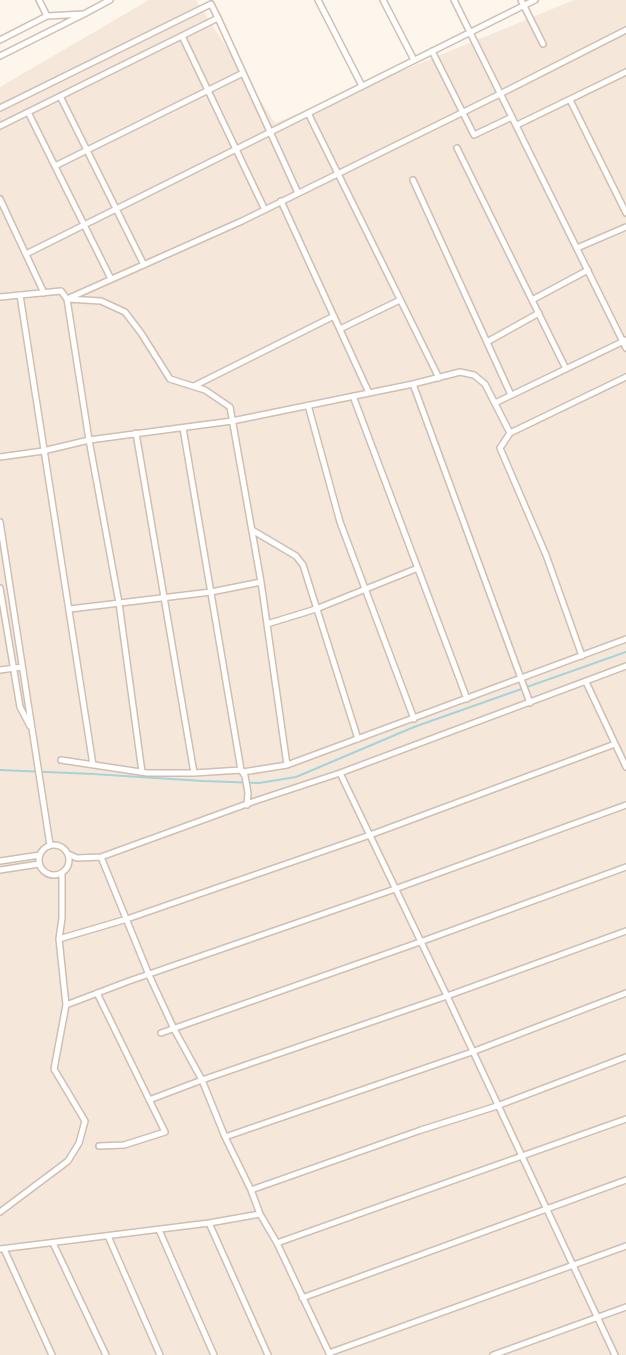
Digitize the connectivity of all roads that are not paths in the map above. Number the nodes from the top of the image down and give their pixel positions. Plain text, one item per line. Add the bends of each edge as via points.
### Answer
1 (39, 0) edge
2 (110, 0) edge
3 (318, 0) edge
4 (383, 0) edge
5 (454, 0) edge
6 (534, 0) edge
7 (210, 2) edge
8 (522, 3) edge
9 (84, 14) junction
10 (48, 16) junction
11 (218, 18) junction
12 (626, 30) edge
13 (470, 32) junction
14 (182, 36) junction
15 (0, 40) edge
16 (543, 44) dead end
17 (432, 51) junction
18 (0, 56) edge
19 (414, 60) junction
20 (243, 73) junction
21 (626, 73) edge
22 (362, 86) junction
23 (208, 90) junction
24 (500, 94) junction
25 (60, 96) junction
26 (570, 100) junction
27 (0, 108) edge
28 (28, 112) junction
29 (462, 112) junction
30 (308, 113) junction
31 (512, 117) junction
32 (517, 125) junction
33 (0, 126) edge
34 (270, 132) junction
35 (458, 148) dead end
36 (236, 149) junction
37 (87, 150) junction
38 (55, 166) junction
39 (338, 173) junction
40 (413, 180) dead end
41 (298, 193) junction
42 (0, 199) edge
43 (281, 201) junction
44 (116, 209) junction
45 (264, 210) junction
46 (626, 213) edge
47 (84, 225) junction
48 (626, 227) edge
49 (577, 248) junction
50 (26, 254) junction
51 (144, 264) junction
52 (588, 270) junction
53 (111, 279) junction
54 (44, 293) junction
55 (20, 295) junction
56 (0, 297) edge
57 (67, 299) junction
58 (400, 300) junction
59 (532, 300) junction
60 (539, 313) junction
61 (334, 316) junction
62 (340, 329) junction
63 (624, 341) edge
64 (487, 342) junction
65 (626, 348) edge
66 (566, 369) junction
67 (626, 377) edge
68 (439, 378) junction
69 (413, 384) junction
70 (194, 386) junction
71 (369, 393) junction
72 (511, 395) junction
73 (353, 396) junction
74 (496, 403) junction
75 (308, 405) junction
76 (232, 421) junction
77 (183, 428) junction
78 (136, 433) junction
79 (510, 433) junction
80 (89, 440) junction
81 (43, 450) junction
82 (0, 457) edge
83 (0, 522) edge
84 (252, 530) junction
85 (418, 568) junction
86 (261, 582) junction
87 (0, 588) edge
88 (364, 590) junction
89 (211, 592) junction
90 (163, 598) junction
91 (119, 603) junction
92 (316, 609) junction
93 (70, 610) junction
94 (267, 624) junction
95 (626, 640) edge
96 (582, 656) junction
97 (626, 666) edge
98 (22, 667) junction
99 (13, 668) junction
100 (0, 670) edge
101 (522, 679) junction
102 (586, 682) junction
103 (467, 699) junction
104 (530, 703) junction
105 (414, 719) junction
106 (32, 732) junction
107 (358, 739) junction
108 (615, 744) junction
109 (60, 760) dead end
110 (93, 765) junction
111 (287, 765) junction
112 (626, 767) edge
113 (142, 772) junction
114 (194, 773) junction
115 (243, 773) junction
116 (340, 774) junction
117 (247, 805) junction
118 (626, 805) edge
119 (370, 835) junction
120 (50, 845) junction
121 (68, 854) junction
122 (40, 855) junction
123 (101, 858) junction
124 (0, 861) edge
125 (39, 864) junction
126 (626, 867) edge
127 (0, 870) edge
128 (62, 873) junction
129 (395, 889) junction
130 (127, 919) junction
131 (626, 931) edge
132 (59, 939) junction
133 (420, 942) junction
134 (149, 974) junction
135 (97, 993) junction
136 (626, 993) edge
137 (447, 996) junction
138 (66, 1005) junction
139 (174, 1029) junction
140 (161, 1033) dead end
141 (472, 1052) junction
142 (626, 1057) edge
143 (202, 1080) junction
144 (149, 1100) junction
145 (497, 1106) junction
146 (626, 1119) edge
147 (224, 1138) junction
148 (99, 1146) dead end
149 (522, 1157) junction
150 (626, 1180) edge
151 (251, 1190) junction
152 (546, 1210) junction
153 (0, 1212) edge
154 (260, 1214) junction
155 (209, 1223) junction
156 (159, 1230) junction
157 (108, 1236) junction
158 (53, 1243) junction
159 (277, 1243) junction
160 (626, 1246) edge
161 (2, 1249) edge
162 (573, 1266) junction
163 (302, 1298) junction
164 (626, 1307) edge
165 (597, 1317) junction
166 (329, 1354) edge
167 (52, 1355) edge
168 (106, 1355) edge
169 (160, 1355) edge
170 (214, 1355) edge
171 (268, 1355) edge
172 (493, 1355) edge
173 (615, 1355) edge

1 - 10 street
2 - 9 street
3 - 22 street
4 - 19 street
5 - 13 street
6 - 8 street
7 - 11 street
7 - 27 street
8 - 13 street
8 - 16 street
9 - 10 street
9 - 18 street
10 - 15 street
11 - 14 street
11 - 20 street
12 - 24 street
13 - 17 street
13 - 24 street
14 - 23 street
14 - 25 street
17 - 19 street
17 - 29 street
19 - 22 street
20 - 23 street
20 - 34 street
21 - 26 street
22 - 30 street
23 - 36 street
23 - 37 street
24 - 29 street
24 - 31 street
25 - 28 street
25 - 37 street
26 - 32 street
26 - 46 street
28 - 33 street
28 - 38 street
29 - 31 street via 474,134
29 - 39 street
30 - 34 street
30 - 39 street
31 - 32 street
32 - 49 street
34 - 36 street
34 - 41 street
35 - 59 street
36 - 44 street
36 - 45 street
37 - 38 street
37 - 44 street
38 - 47 street
39 - 41 street
39 - 58 street
40 - 64 street
41 - 43 street
42 - 50 street
43 - 45 street
43 - 61 street
44 - 47 street
44 - 51 street
45 - 51 street
47 - 50 street
47 - 53 street
48 - 49 street
49 - 52 street
50 - 54 street
51 - 53 street
52 - 59 street
52 - 63 street
53 - 57 street
54 - 55 street
54 - 57 street via 61,291
55 - 56 street
55 - 81 street
57 - 70 street via 101,301 125,312 170,378
57 - 80 street
58 - 62 street
58 - 68 street
59 - 60 street
60 - 64 street
60 - 66 street
61 - 62 street
61 - 70 street
62 - 71 street
63 - 65 street
63 - 66 street
64 - 72 street
66 - 72 street
67 - 79 street
68 - 69 street
68 - 74 street via 460,372 474,375 485,384
69 - 71 street
69 - 101 street
70 - 76 street via 230,407
71 - 73 street
72 - 74 street
73 - 75 street
73 - 85 street
74 - 79 street
75 - 76 street
75 - 88 street via 340,522
76 - 77 street
76 - 84 street
77 - 78 street
77 - 89 street
78 - 80 street
78 - 90 street
79 - 96 street via 500,448 546,555
80 - 81 street
80 - 91 street
81 - 82 street
81 - 93 street
83 - 98 street
84 - 86 street
84 - 92 street via 296,556 303,565
85 - 88 street
85 - 103 street
86 - 89 street
86 - 94 street
87 - 99 street
88 - 92 street
88 - 105 street
89 - 90 street
89 - 115 street
90 - 91 street
90 - 114 street
91 - 93 street
91 - 113 street
92 - 94 street
92 - 107 street
93 - 110 street
94 - 111 street
95 - 96 street
96 - 101 street
97 - 102 street
98 - 99 street
98 - 106 street
99 - 100 street
99 - 106 street via 20,707
101 - 103 street
101 - 104 street
102 - 104 street
102 - 108 street
103 - 105 street
104 - 116 street
105 - 107 street
106 - 120 street
107 - 111 street
108 - 112 street
108 - 119 street
109 - 110 street
110 - 113 street
111 - 115 street
113 - 114 street
114 - 115 street
115 - 117 street
116 - 117 street
116 - 119 street
117 - 123 street
118 - 129 street
119 - 129 street
119 - 130 street
120 - 121 street via 59,845
120 - 122 street
121 - 123 street via 77,858
121 - 128 street via 68,865
122 - 124 street
122 - 125 street
123 - 130 street
125 - 127 street
125 - 128 street via 44,872
126 - 133 street
128 - 132 street
129 - 133 street
129 - 134 street
130 - 132 street
130 - 134 street
131 - 137 street
132 - 138 street
133 - 137 street
133 - 139 street
134 - 135 street
134 - 139 street
135 - 138 street
135 - 144 street
136 - 141 street
137 - 141 street
137 - 143 street
138 - 153 street via 54,1069 85,1121 79,1143 68,1161
139 - 140 street
139 - 143 street
141 - 145 street
141 - 147 street
142 - 145 street
143 - 144 street
143 - 147 street
144 - 148 street via 165,1132 124,1145
145 - 149 street
145 - 151 street
146 - 149 street
147 - 151 street
149 - 152 street
149 - 159 street
150 - 152 street
151 - 154 street
152 - 162 street
152 - 163 street
154 - 155 street
154 - 159 street
155 - 156 street
155 - 171 street
156 - 157 street
156 - 170 street
157 - 158 street
157 - 169 street
158 - 161 street
158 - 168 street
159 - 163 street
160 - 162 street
161 - 167 street
162 - 165 street
162 - 166 street
163 - 166 street
164 - 165 street
165 - 172 street
165 - 173 street

